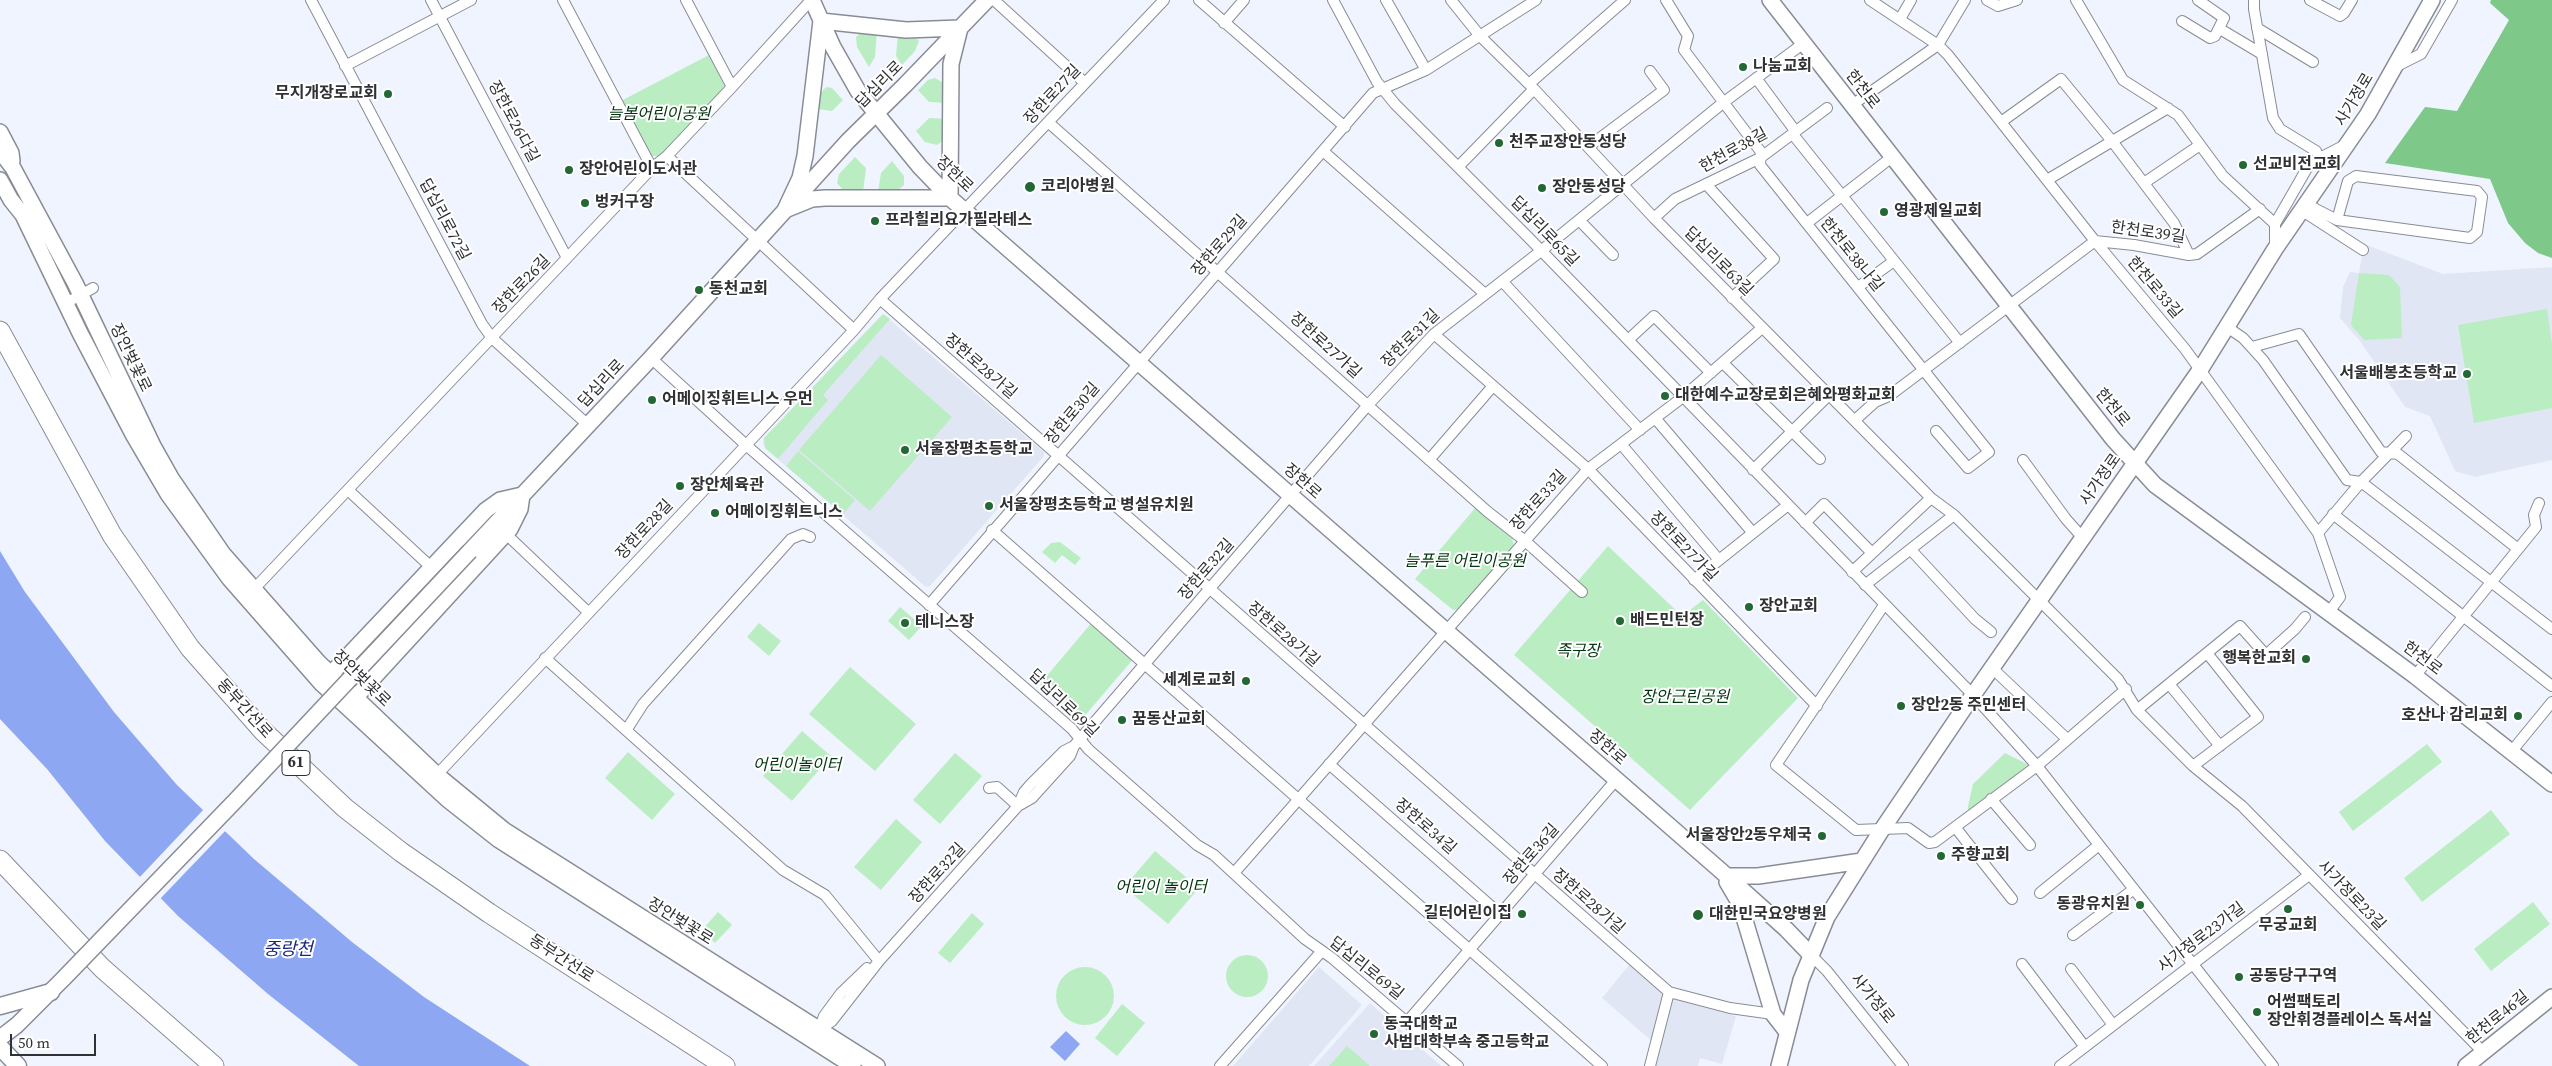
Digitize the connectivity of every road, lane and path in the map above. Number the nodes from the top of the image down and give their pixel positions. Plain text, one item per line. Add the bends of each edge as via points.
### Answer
1 (312, 0) edge
2 (431, 0) edge
3 (470, 0) edge
4 (564, 0) edge
5 (686, 0) edge
6 (811, 0) edge
7 (986, 0) edge
8 (994, 0) edge
9 (1164, 0) edge
10 (1199, 0) edge
11 (1244, 0) edge
12 (1333, 0) edge
13 (1386, 0) edge
14 (1451, 0) edge
15 (1536, 0) edge
16 (1625, 0) edge
17 (1666, 0) edge
18 (1770, 0) edge
19 (1870, 0) edge
20 (1912, 0) edge
21 (1965, 0) edge
22 (1987, 0) edge
23 (2017, 0) edge
24 (2076, 0) edge
25 (2198, 0) edge
26 (2310, 0) edge
27 (2352, 0) edge
28 (2452, 0) edge
29 (2252, 1) edge
30 (2431, 1) edge
31 (440, 16) junction
32 (1900, 19) junction
33 (821, 21) junction
34 (2182, 21) dead end
35 (1224, 23) junction
36 (960, 28) junction
37 (2220, 28) junction
38 (2257, 28) junction
39 (1480, 36) junction
40 (1804, 43) junction
41 (1938, 45) junction
42 (2262, 54) junction
43 (2312, 62) dead end
44 (345, 66) junction
45 (2395, 67) junction
46 (1426, 70) junction
47 (1650, 70) dead end
48 (1756, 78) junction
49 (1084, 83) junction
50 (732, 87) junction
51 (1532, 87) junction
52 (1383, 89) junction
53 (1724, 102) junction
54 (1852, 105) junction
55 (1827, 108) dead end
56 (2168, 108) junction
57 (876, 113) junction
58 (1048, 122) junction
59 (2001, 122) junction
60 (1345, 127) junction
61 (0, 132) edge
62 (1794, 133) junction
63 (2112, 141) junction
64 (2348, 143) junction
65 (2200, 145) junction
66 (1588, 147) junction
67 (1324, 150) junction
68 (0, 151) edge
69 (667, 156) junction
70 (1892, 157) junction
71 (1760, 158) junction
72 (2320, 158) junction
73 (1458, 167) junction
74 (13, 168) junction
75 (652, 168) junction
76 (0, 180) edge
77 (2047, 180) junction
78 (2144, 183) junction
79 (1623, 184) junction
80 (1706, 184) junction
81 (1842, 197) junction
82 (950, 198) junction
83 (2304, 207) junction
84 (2260, 209) junction
85 (785, 210) junction
86 (965, 210) junction
87 (1654, 218) junction
88 (1579, 220) junction
89 (2337, 220) junction
90 (1807, 224) junction
91 (2275, 224) junction
92 (759, 240) junction
93 (2095, 241) junction
94 (2275, 249) junction
95 (2363, 250) dead end
96 (1541, 251) junction
97 (1613, 255) dead end
98 (2189, 255) junction
99 (567, 258) junction
100 (1894, 261) junction
101 (1218, 271) junction
102 (1502, 281) junction
103 (1858, 288) junction
104 (87, 292) junction
105 (1486, 294) junction
106 (1732, 298) junction
107 (880, 299) junction
108 (66, 303) junction
109 (2008, 306) junction
110 (2228, 327) junction
111 (1762, 328) junction
112 (854, 330) junction
113 (0, 331) edge
114 (1434, 334) junction
115 (492, 338) junction
116 (1628, 340) junction
117 (1960, 343) junction
118 (2252, 348) junction
119 (651, 358) junction
120 (1138, 362) junction
121 (1722, 363) junction
122 (1924, 370) junction
123 (2200, 370) junction
124 (1711, 373) junction
125 (1493, 386) junction
126 (1830, 395) junction
127 (1683, 397) junction
128 (1368, 406) junction
129 (1656, 418) junction
130 (1855, 420) junction
131 (588, 425) junction
132 (1640, 430) junction
133 (1936, 431) dead end
134 (1792, 432) junction
135 (2406, 436) dead end
136 (1621, 444) junction
137 (746, 445) junction
138 (2390, 454) junction
139 (1057, 455) junction
140 (1820, 459) dead end
141 (1429, 460) junction
142 (2023, 460) dead end
143 (2134, 463) junction
144 (1588, 469) junction
145 (1753, 470) junction
146 (2361, 482) junction
147 (348, 490) junction
148 (522, 495) junction
149 (1291, 496) junction
150 (1931, 498) junction
151 (2539, 503) dead end
152 (1788, 506) junction
153 (2332, 514) junction
154 (1954, 515) junction
155 (1805, 523) junction
156 (992, 530) junction
157 (1753, 533) junction
158 (506, 534) junction
159 (2318, 534) junction
160 (810, 537) dead end
161 (2082, 537) junction
162 (1524, 540) junction
163 (2518, 549) junction
164 (1911, 550) junction
165 (1872, 553) junction
166 (1719, 560) junction
167 (431, 567) junction
168 (1852, 572) junction
169 (1694, 580) junction
170 (2492, 583) junction
171 (1865, 585) junction
172 (254, 590) junction
173 (1209, 590) junction
174 (1582, 592) dead end
175 (2038, 601) junction
176 (929, 604) junction
177 (1884, 605) junction
178 (588, 612) junction
179 (2329, 612) junction
180 (2305, 617) dead end
181 (2463, 617) junction
182 (2552, 629) edge
183 (1445, 631) junction
184 (1991, 632) dead end
185 (2207, 653) junction
186 (545, 658) junction
187 (1146, 664) junction
188 (1992, 668) junction
189 (331, 674) junction
190 (2415, 676) junction
191 (2169, 684) junction
192 (2552, 686) edge
193 (2126, 689) junction
194 (1973, 696) junction
195 (356, 698) junction
196 (2552, 702) edge
197 (1816, 706) junction
198 (2137, 710) junction
199 (1364, 725) junction
200 (627, 729) junction
201 (2067, 739) junction
202 (1077, 743) junction
203 (2220, 746) junction
204 (2512, 752) junction
205 (1329, 764) junction
206 (2038, 766) junction
207 (2193, 766) junction
208 (433, 779) junction
209 (1616, 780) junction
210 (2552, 784) edge
211 (989, 788) dead end
212 (1991, 799) junction
213 (1298, 800) junction
214 (1018, 806) junction
215 (1955, 827) junction
216 (1882, 831) junction
217 (2030, 845) dead end
218 (2099, 845) junction
219 (0, 860) edge
220 (1862, 861) junction
221 (1234, 873) junction
222 (1723, 873) junction
223 (1534, 875) junction
224 (2309, 875) junction
225 (2134, 889) junction
226 (2040, 893) dead end
227 (2012, 899) dead end
228 (1500, 914) junction
229 (2073, 934) dead end
230 (1470, 949) junction
231 (1320, 952) junction
232 (1811, 955) junction
233 (879, 961) junction
234 (2022, 964) dead end
235 (2193, 964) junction
236 (2071, 969) dead end
237 (51, 992) junction
238 (1668, 992) junction
239 (2552, 997) edge
240 (0, 1006) edge
241 (1772, 1014) junction
242 (1407, 1022) junction
243 (2113, 1025) junction
244 (1787, 1032) junction
245 (816, 1035) junction
246 (0, 1038) edge
247 (0, 1047) edge
248 (2085, 1047) junction
249 (2483, 1052) junction
250 (18, 1066) edge
251 (214, 1066) edge
252 (726, 1066) edge
253 (853, 1066) edge
254 (877, 1066) edge
255 (1220, 1066) edge
256 (1458, 1066) edge
257 (1602, 1066) edge
258 (1650, 1066) edge
259 (1779, 1066) edge
260 (1903, 1066) edge
261 (2060, 1066) edge
262 (2272, 1066) edge
263 (2466, 1066) edge

1 - 44 street, 답십리로72길
2 - 31 street, 장한로26다길
3 - 31 street
4 - 75 street
5 - 50 street
6 - 33 main road, 장한로
6 - 50 street, 장한로26길
7 - 36 main road, 답십리로
8 - 49 street
9 - 49 street, 장한로27길
10 - 35 street
11 - 35 street
12 - 52 street, 답십리로65길
13 - 46 street
14 - 39 street, 답십리로63길
15 - 39 street, 장한로29길
16 - 51 street
17 - 53 street, 한천로38나길 via 1688,36 1684,50
18 - 40 main road, 한천로
19 - 32 street, 한천로33길
20 - 32 street
21 - 41 street
22 - 23 street via 1998,6
24 - 56 street via 2123,80
25 - 37 street via 2222,15 2224,21
26 - 27 street via 2340,16
28 - 45 street via 2421,54
29 - 38 street
30 - 45 main road, 사가정로
31 - 44 street
31 - 99 street, 장한로26다길
32 - 41 street, 한천로33길
33 - 36 main road via 906,30
33 - 57 main road, 장한로 via 854,84
33 - 85 main road via 805,156 800,178
34 - 37 street via 2210,38
35 - 60 street
36 - 57 main road, 답십리로
36 - 82 main road via 951,64
37 - 42 street
38 - 42 street
38 - 43 street
39 - 46 street, 장한로29길
39 - 51 street, 답십리로63길
40 - 48 street, 장한로31길
40 - 54 main road, 한천로
41 - 54 street
41 - 59 street, 한천로33길
42 - 72 street via 2276,125 2316,151
44 - 115 street, 답십리로72길
45 - 64 main road, 사가정로
46 - 52 street, 장한로29길
47 - 66 street via 1664,90
48 - 53 street, 장한로31길
48 - 62 street
49 - 58 street, 장한로27길
50 - 69 street, 장한로26길
51 - 66 street, 답십리로63길
51 - 73 street
52 - 60 street, 장한로29길 via 1373,93
52 - 73 street, 답십리로65길
53 - 71 street, 한천로38나길 via 1761,152
53 - 79 street, 장한로31길
54 - 70 main road, 한천로
55 - 62 street, 한천로38길
56 - 63 street
56 - 65 street via 2182,118
57 - 82 main road, 장한로
57 - 85 main road, 답십리로
58 - 86 street, 장한로27길
58 - 101 street, 장한로27가길
59 - 63 street via 2061,79
59 - 77 street, 한천로33길
60 - 67 street, 장한로29길
61 - 74 main road via 11,153
62 - 71 street, 한천로38길
62 - 81 street
63 - 77 street
63 - 78 street
64 - 72 street
64 - 83 main road, 사가정로
65 - 78 street
65 - 84 street via 2226,180
66 - 79 street, 답십리로63길
67 - 101 street, 장한로29길
67 - 105 street
68 - 74 main road, 장안벚꽃로
69 - 75 street, 장한로26길
69 - 92 street
70 - 81 street
70 - 109 main road, 한천로
71 - 80 street, 한천로38길
71 - 90 street, 한천로38나길 via 1760,165
72 - 91 street via 2310,163
73 - 96 street, 답십리로65길
74 - 104 main road, 장안벚꽃로
75 - 99 street, 장한로26길
76 - 108 main road, 장안벚꽃로 via 22,215
77 - 93 street, 한천로33길
78 - 98 street via 2174,223
79 - 87 street, 답십리로63길
79 - 88 street, 장한로31길
80 - 87 street, 한천로38길 via 1675,198
80 - 106 street via 1774,259
81 - 90 street
81 - 100 street
82 - 85 main road via 825,198 812,199
82 - 86 main road, 장한로
83 - 89 street
83 - 94 main road, 사가정로
83 - 95 street
84 - 91 street
84 - 98 street, 한천로39길 via 2197,254
85 - 92 main road, 답십리로
86 - 107 street, 장한로28길
86 - 120 main road, 장한로
87 - 106 street, 답십리로63길
88 - 96 street, 장한로31길
88 - 97 street
89 - 89 street via 2470,238 2477,232 2482,197 2477,191 2356,176 2348,181
90 - 103 street, 한천로38나길
91 - 94 street
92 - 112 street
92 - 119 main road, 답십리로
93 - 98 street, 한천로39길
93 - 109 street, 한천로39길
93 - 123 street, 한천로33길
94 - 110 main road, 사가정로
96 - 102 street, 장한로31길
96 - 116 street, 답십리로65길
99 - 115 street, 장한로26길
100 - 103 street
100 - 117 street
101 - 120 street, 장한로29길
101 - 128 street, 장한로27가길
102 - 105 street, 장한로31길
102 - 132 street
103 - 122 street, 한천로38나길
104 - 108 street
104 - 172 main road, 장안벚꽃로 via 153,446 207,533
105 - 114 street, 장한로31길
106 - 111 street, 답십리로63길
107 - 112 street, 장한로28길
107 - 139 street, 장한로28가길
108 - 208 main road, 장안벚꽃로 via 150,465 214,560 322,684
109 - 117 street, 한천로39길
109 - 143 main road, 한천로
110 - 118 street
110 - 123 main road, 사가정로
111 - 121 street, 장한로33길
111 - 126 street, 답십리로63길
112 - 137 street, 장한로28길
113 - 252 highway, 동부간선로 / 61 via 112,535 190,648 263,731 332,796 401,852 489,913
114 - 125 street, 장한로27가길
114 - 128 street, 장한로31길
115 - 131 street, 답십리로72길
115 - 147 street, 장한로26길
116 - 124 street via 1654,316
116 - 127 street, 답십리로65길
117 - 122 street, 한천로39길
118 - 138 street via 2299,334 2381,452
118 - 146 street via 2347,480
119 - 131 main road, 답십리로
119 - 137 street, 답십리로69길
120 - 139 street, 장한로30길
120 - 149 main road, 장한로
121 - 124 street, 장한로33길
121 - 134 street
122 - 130 street, 한천로39길
122 - 133 street, 한천로38나길 via 1988,452 1968,468
123 - 143 main road, 사가정로
123 - 159 street
124 - 127 street, 장한로33길
125 - 141 street
125 - 144 street, 장한로27가길
126 - 130 street, 답십리로63길
126 - 134 street
127 - 129 street, 장한로33길
127 - 145 street, 답십리로65길
128 - 141 street, 장한로27가길
128 - 149 street, 장한로31길
129 - 132 street, 장한로33길
129 - 157 street
130 - 150 street, 답십리로63길
131 - 148 main road, 답십리로
132 - 136 street, 장한로33길
134 - 140 street
134 - 145 street
135 - 138 street
136 - 144 street, 장한로33길
136 - 166 street
137 - 176 street, 답십리로69길
137 - 178 street, 장한로28길
138 - 146 street
138 - 163 street via 2398,454
139 - 156 street, 장한로30길
139 - 173 street, 장한로28가길
141 - 162 street, 장한로27가길
142 - 161 street, 사가정로
143 - 161 main road, 사가정로
143 - 179 main road, 한천로 via 2155,485
144 - 162 street, 장한로33길
144 - 169 street, 장한로27가길
145 - 152 street, 답십리로65길
146 - 153 street
146 - 170 street
147 - 167 street
147 - 172 street, 장한로26길
148 - 158 main road via 518,513
148 - 167 main road via 500,500 486,510
148 - 237 main road, 답십리로, bridge
149 - 173 street, 장한로32길
149 - 183 main road, 장한로
150 - 154 street, 답십리로63길
150 - 165 street
151 - 163 street via 2534,515 2536,527
152 - 155 street, 답십리로65길
152 - 157 street
153 - 159 street
153 - 181 street
154 - 164 street
154 - 175 street, 답십리로63길
155 - 165 street via 1824,504
155 - 168 street, 답십리로65길
156 - 176 street, 장한로30길
156 - 187 street
157 - 166 street
158 - 178 street
158 - 195 main road
159 - 179 street via 2340,597
160 - 200 street via 803,534 791,539 643,704
161 - 175 main road, 사가정로
162 - 174 street, 장한로27가길
162 - 183 street, 장한로33길
163 - 170 street
164 - 171 street
164 - 184 street
165 - 168 street
166 - 169 street
167 - 189 main road
168 - 171 street, 답십리로65길
169 - 197 street, 장한로27가길
170 - 181 street
170 - 182 street
171 - 177 street, 답십리로65길
172 - 189 main road, 장안벚꽃로
173 - 187 street, 장한로32길
173 - 199 street, 장한로28가길
175 - 188 main road, 사가정로
175 - 193 street, 사가정로23길
176 - 202 street, 답십리로69길 via 1072,729
177 - 194 street, 답십리로65길
177 - 197 street
178 - 186 street, 장한로28길
179 - 190 main road, 한천로
180 - 185 street via 2266,655 2240,626
181 - 190 street
181 - 192 street
183 - 199 street
183 - 209 main road, 장한로
185 - 191 street
185 - 203 street via 2258,717
186 - 200 street
186 - 208 street, 장한로28길
187 - 202 street, 장한로32길
187 - 213 street
188 - 194 main road, 사가정로
188 - 201 street
189 - 195 main road, 장안벚꽃로
190 - 204 main road, 한천로
191 - 198 street
191 - 203 street
193 - 198 street, 사가정로23길
193 - 201 street
194 - 206 street, 답십리로65길
194 - 216 main road, 사가정로
195 - 208 main road, 장안벚꽃로
196 - 204 street
197 - 216 street via 1776,765 1856,830
198 - 207 street, 사가정로23길
199 - 205 street
199 - 223 street, 장한로28가길
200 - 233 street via 783,870 825,895
201 - 206 street
202 - 214 street, 장한로32길 via 1064,750 1031,784
202 - 221 street, 답십리로69길
203 - 207 street
204 - 210 main road, 한천로
205 - 213 street
205 - 228 street, 장한로34길
206 - 212 street
206 - 218 street, 답십리로65길
207 - 224 street, 사가정로23길 via 2242,806
208 - 245 main road, 장안벚꽃로 via 511,835
209 - 222 main road, 장한로
209 - 223 street, 장한로36길
211 - 214 street via 997,786
212 - 215 street
212 - 217 street
213 - 221 street
213 - 230 street
214 - 233 street, 장한로32길
215 - 216 street via 1929,843 1908,828
215 - 227 street
216 - 220 main road, 사가정로
218 - 225 street, 답십리로65길
218 - 226 street
219 - 251 highway via 102,968
220 - 222 main road via 1758,876
220 - 232 main road, 사가정로 via 1827,917
221 - 231 street, 답십리로69길
222 - 232 main road, 장한로
222 - 241 main road via 1740,904
223 - 228 street, 장한로36길
223 - 238 street, 장한로28가길
224 - 235 street, 사가정로23가길
224 - 249 street, 사가정로23길
225 - 229 street
225 - 235 street, 답십리로65길
228 - 230 street, 장한로36길
230 - 242 street, 장한로36길
230 - 257 street
231 - 242 street, 답십리로69길 via 1332,958
231 - 255 street
232 - 244 main road, 사가정로
232 - 260 street, 사가정로
233 - 245 street, 장한로32길 via 832,1021
233 - 245 street, 장한로32길 via 851,981 824,1016
234 - 248 street
235 - 243 street, 사가정로23가길
235 - 262 street, 답십리로65길
236 - 243 street
237 - 240 main road
237 - 246 main road
238 - 241 street, 장한로28가길 via 1730,1008
238 - 258 street
239 - 249 main road, 한천로46길
241 - 244 main road
242 - 256 street, 답십리로69길
243 - 248 street, 사가정로23가길
244 - 259 main road, 사가정로
245 - 253 main road, 장안벚꽃로
245 - 254 main road, 장안벚꽃로
247 - 250 main road
248 - 261 street, 사가정로23가길
249 - 263 main road, 한천로46길

